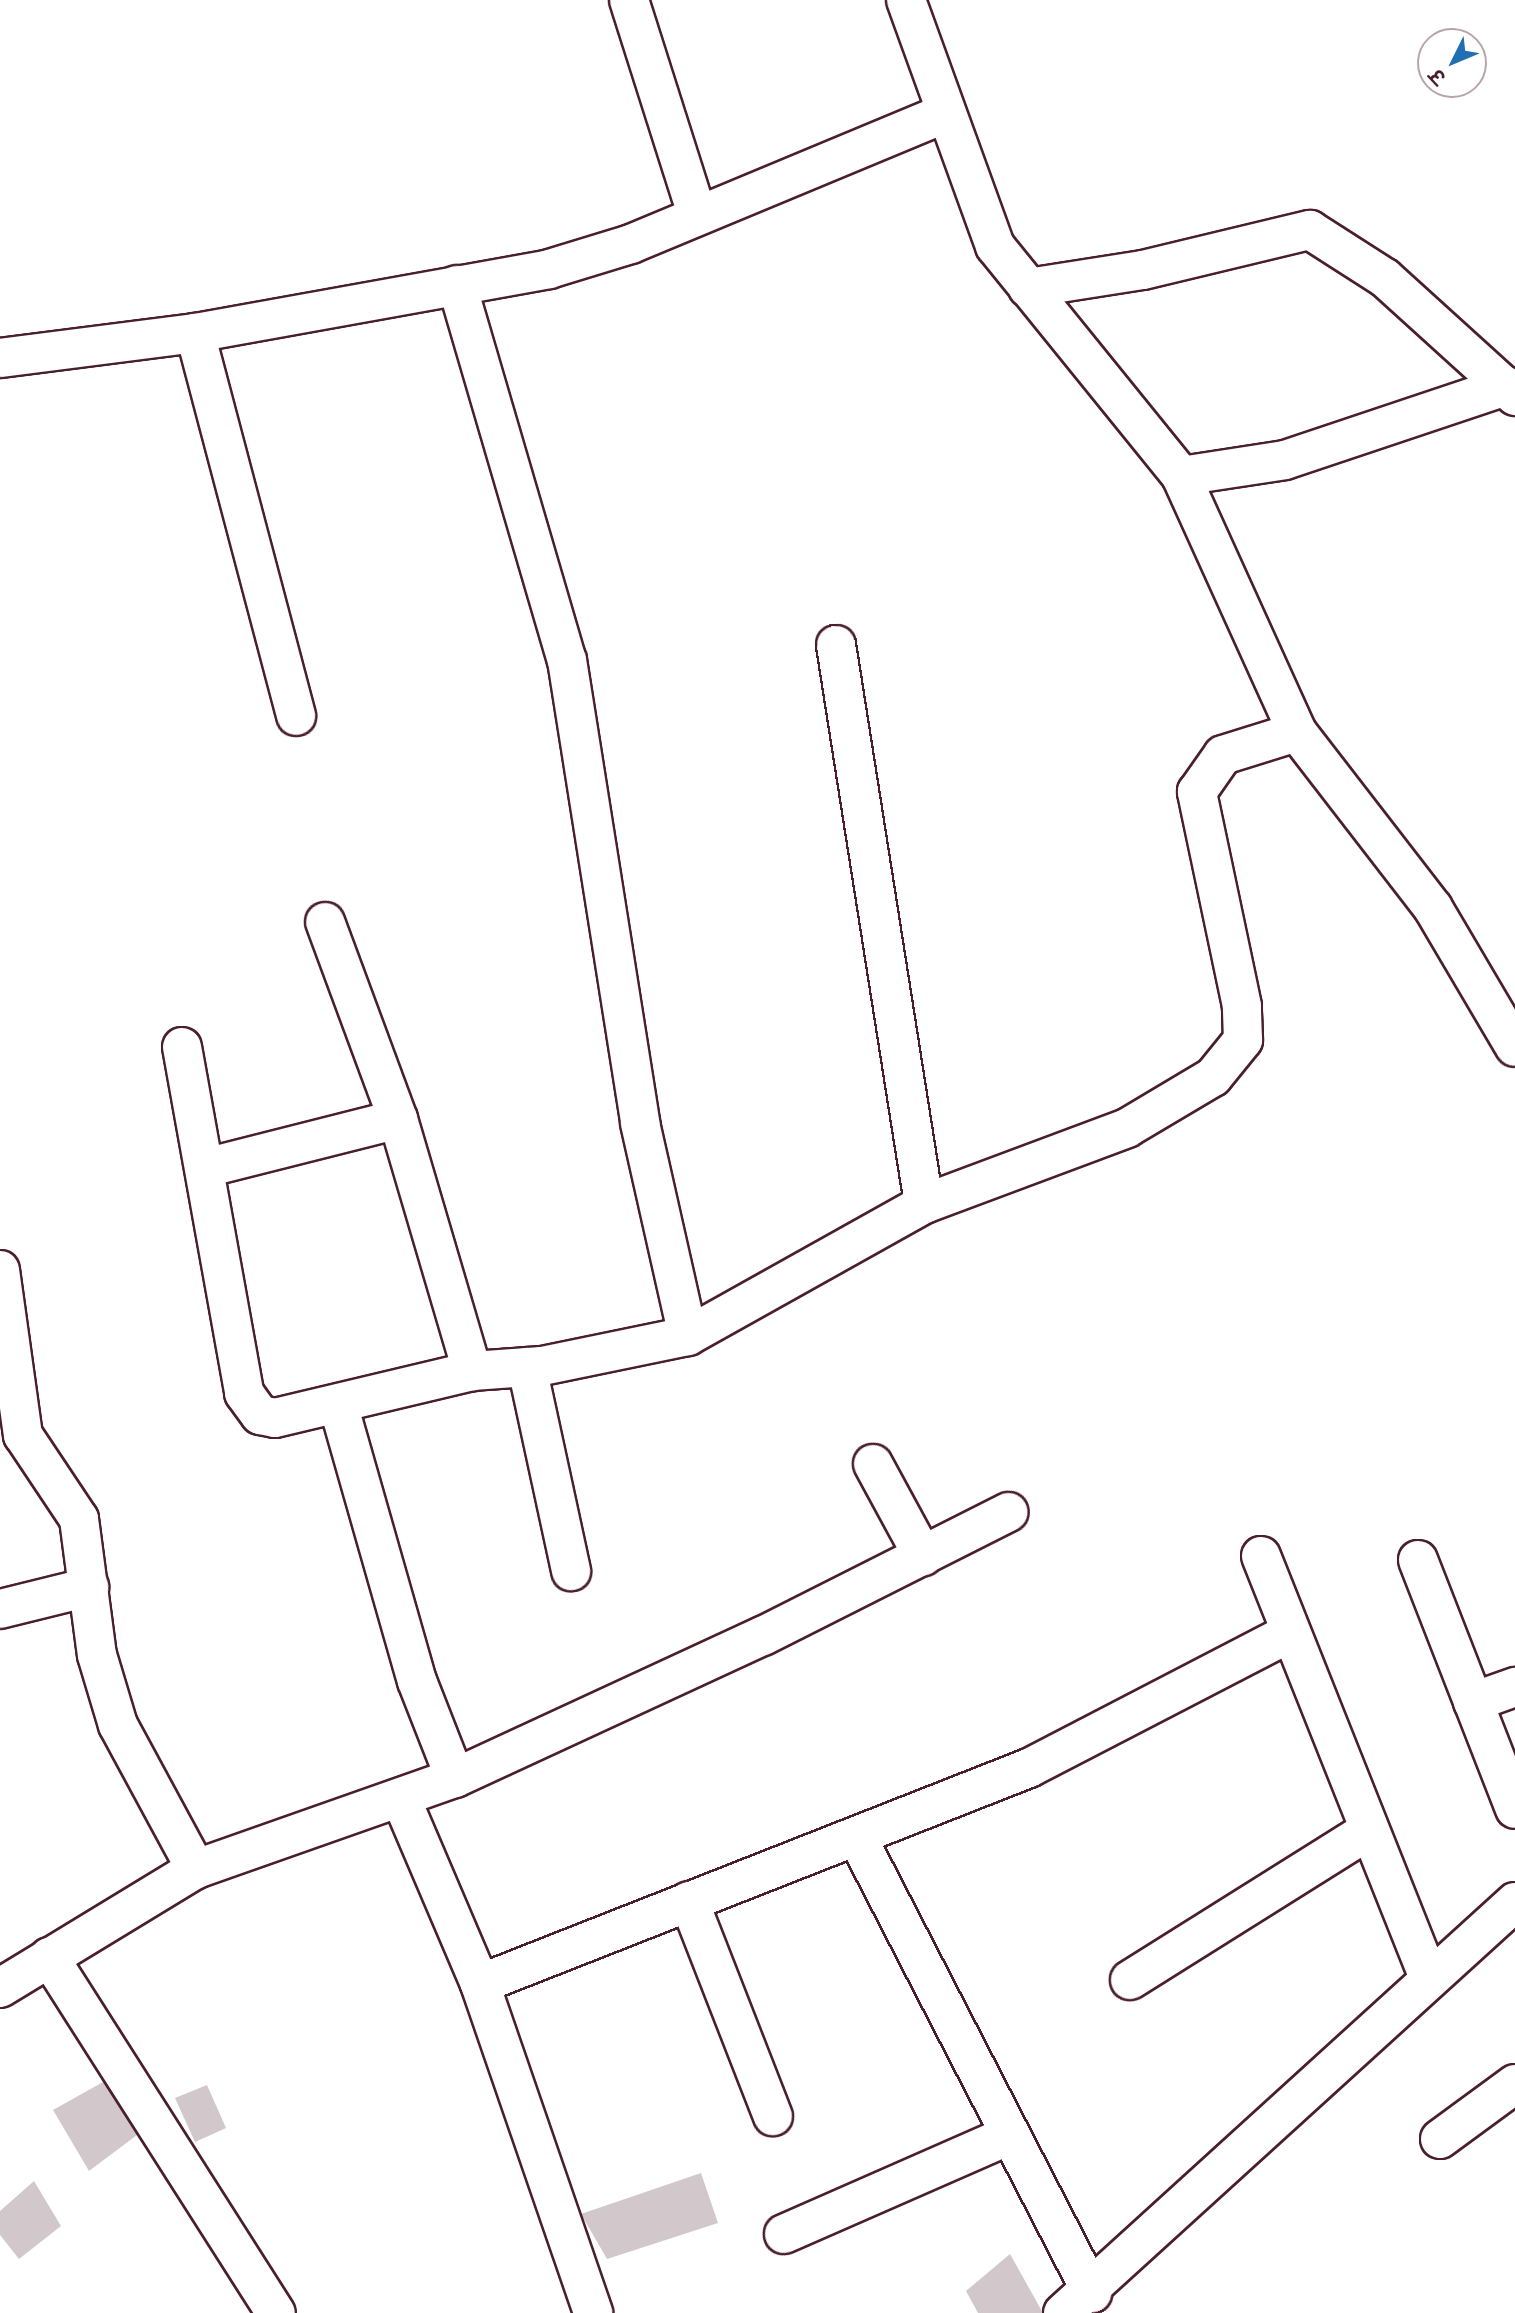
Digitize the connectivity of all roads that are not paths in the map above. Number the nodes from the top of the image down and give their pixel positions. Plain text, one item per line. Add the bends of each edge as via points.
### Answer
1 (629, 0) edge
2 (906, 0) edge
3 (946, 113) junction
4 (697, 214) junction
5 (457, 285) junction
6 (1028, 289) junction
7 (195, 333) junction
8 (0, 358) edge
9 (1510, 391) edge
10 (1181, 476) junction
11 (836, 645) dead end
12 (296, 716) dead end
13 (1297, 732) junction
14 (325, 922) dead end
15 (182, 1047) dead end
16 (1515, 1047) edge
17 (397, 1119) junction
18 (205, 1168) junction
19 (923, 1205) junction
20 (0, 1270) edge
21 (688, 1336) junction
22 (527, 1367) junction
23 (472, 1371) junction
24 (338, 1404) junction
25 (11, 1436) edge
26 (873, 1464) dead end
27 (1009, 1512) dead end
28 (923, 1556) junction
29 (1261, 1556) dead end
30 (1418, 1560) dead end
31 (571, 1571) dead end
32 (89, 1587) junction
33 (0, 1609) edge
34 (1287, 1634) junction
35 (1515, 1687) edge
36 (1473, 1702) junction
37 (455, 1778) junction
38 (402, 1801) junction
39 (1515, 1809) edge
40 (1369, 1830) junction
41 (858, 1839) junction
42 (196, 1869) junction
43 (689, 1901) junction
44 (1515, 1902) edge
45 (49, 1957) junction
46 (1429, 1975) junction
47 (1130, 1980) dead end
48 (480, 1984) junction
49 (0, 1987) edge
50 (1515, 2084) edge
51 (773, 2116) dead end
52 (1009, 2135) junction
53 (1440, 2139) dead end
54 (784, 2234) dead end
55 (1077, 2303) edge
56 (276, 2313) edge
57 (593, 2313) edge

1 - 4 street
2 - 3 street
3 - 4 street
3 - 6 street via 995,246
4 - 5 street via 549,269
5 - 7 street
5 - 21 street via 567,660 640,1123
6 - 9 street via 1143,270 1310,230 1385,278
6 - 10 street
7 - 8 street
7 - 12 street
9 - 10 street via 1285,460
10 - 13 street
11 - 19 street
13 - 16 street via 1433,908
13 - 19 street via 1223,755 1197,792 1242,1006 1242,1040 1232,1058 1213,1077 1126,1128
14 - 17 street
15 - 18 street
17 - 18 street
17 - 23 street
18 - 24 street via 251,1408 275,1418
19 - 21 street
20 - 25 street
21 - 22 street
22 - 23 street
22 - 31 street
23 - 24 street
24 - 37 street via 416,1681
25 - 32 street via 79,1519
26 - 28 street
27 - 28 street
28 - 37 street
29 - 34 street
30 - 36 street
32 - 33 street
32 - 42 street via 97,1655 118,1725
34 - 40 street
34 - 41 street via 1029,1768
35 - 36 street
36 - 39 street
37 - 38 street
38 - 42 street
38 - 48 street
40 - 46 street
40 - 47 street
41 - 43 street
41 - 52 street
42 - 45 street
43 - 48 street
43 - 51 street
44 - 46 street
45 - 49 street
45 - 56 street
46 - 55 street
48 - 57 street
50 - 53 street
52 - 54 street
52 - 55 street

